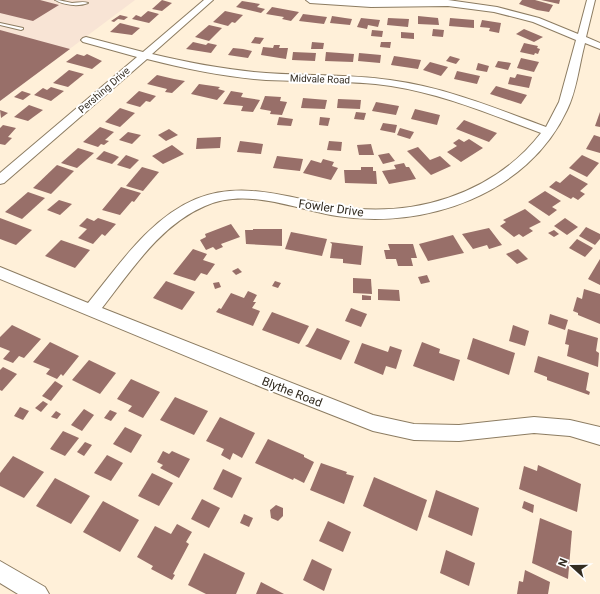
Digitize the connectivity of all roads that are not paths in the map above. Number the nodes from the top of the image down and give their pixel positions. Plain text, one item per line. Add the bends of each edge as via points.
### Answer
1 (57, 0) edge
2 (209, 0) edge
3 (310, 0) edge
4 (591, 0) edge
5 (86, 3) dead end
6 (0, 24) edge
7 (21, 29) dead end
8 (581, 39) junction
9 (86, 40) dead end
10 (600, 46) edge
11 (145, 55) junction
12 (549, 132) junction
13 (0, 180) edge
14 (0, 273) edge
15 (92, 310) junction
16 (600, 436) edge
17 (0, 572) edge
18 (38, 594) edge

1 - 5 lane via 72,4
2 - 11 street, Pershing Drive
3 - 8 street via 341,3 469,5 519,15
4 - 8 street, Fowler Drive
6 - 7 lane
8 - 10 street
8 - 12 street, Fowler Drive via 562,110
9 - 11 street, Midvale Road
11 - 12 street, Midvale Road via 247,75 361,80 414,87 460,100
11 - 13 street, Pershing Drive
12 - 15 street, Fowler Drive via 517,164 490,184 440,206 409,212 377,214 342,212 271,196 250,194 201,202 165,224
14 - 15 street, Blythe Road
15 - 16 street, Blythe Road via 373,423 414,432 459,433 534,425 570,428
17 - 18 street

